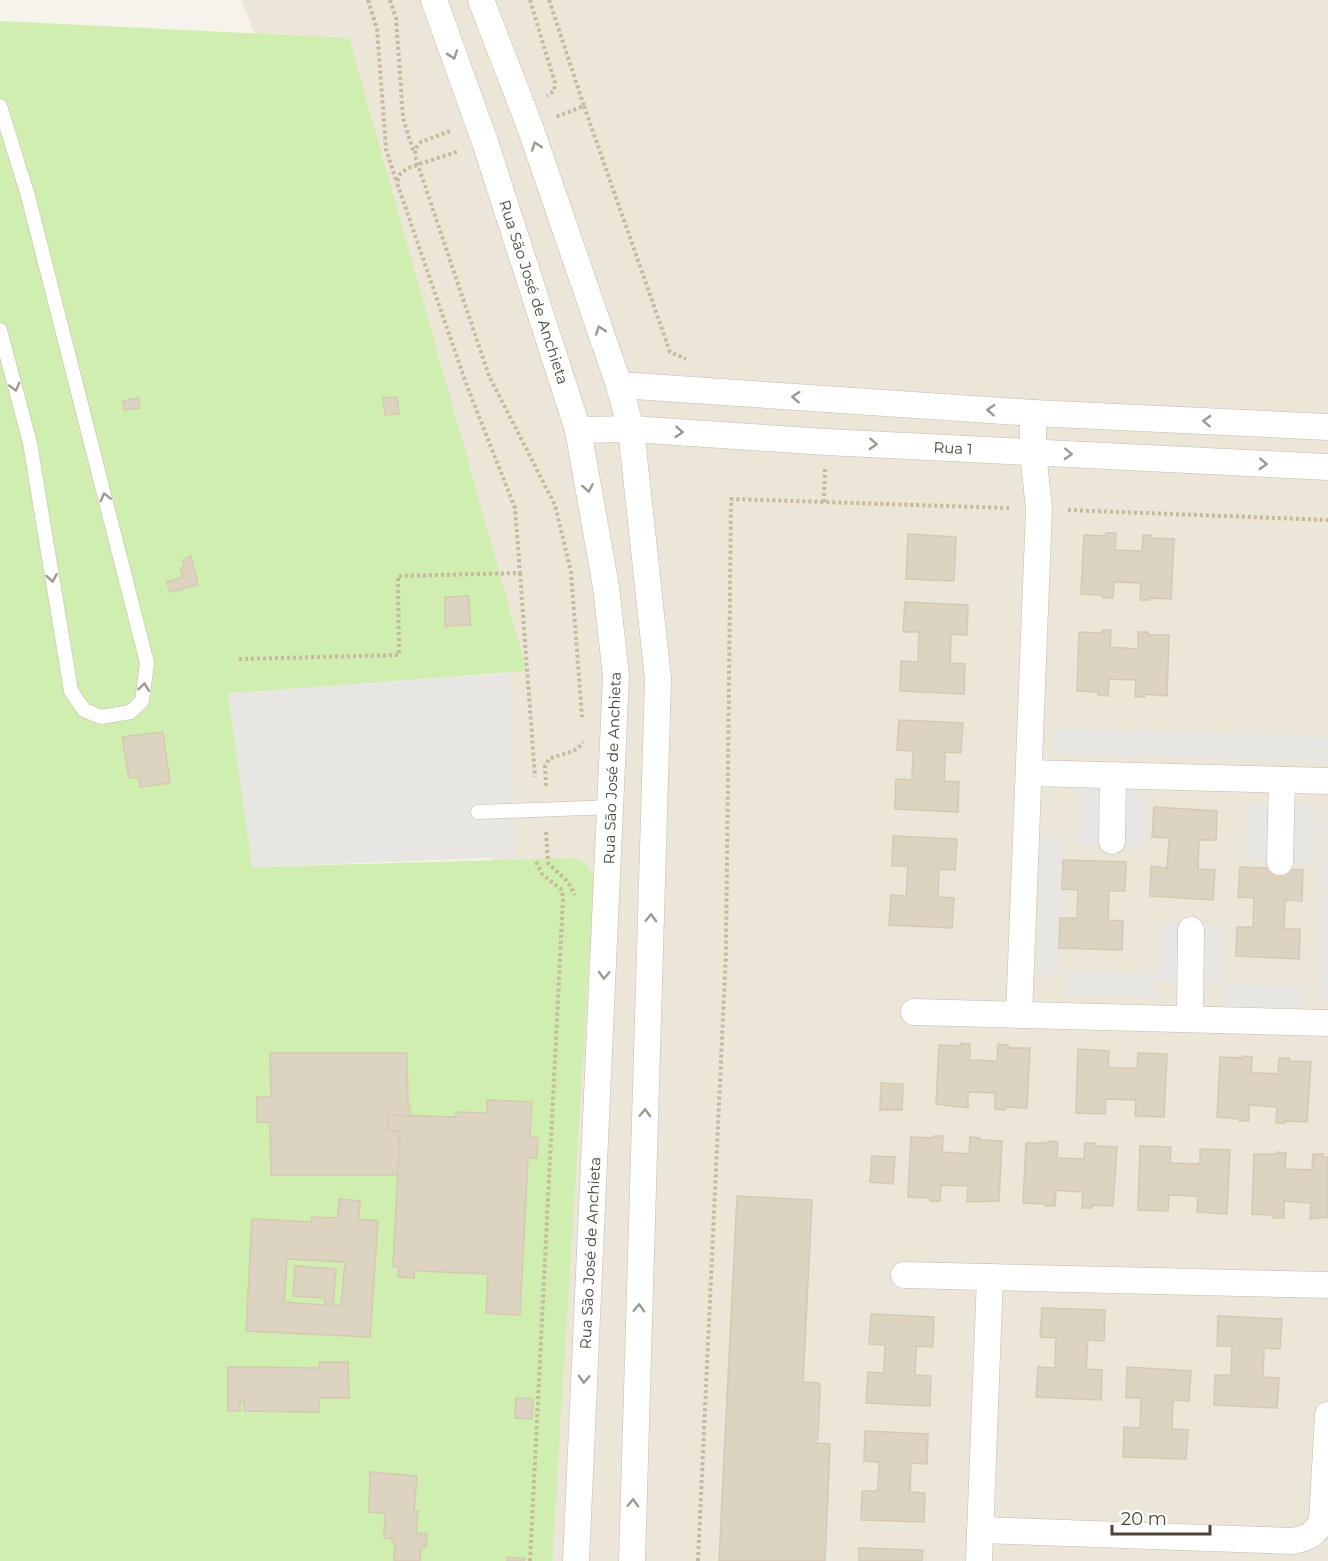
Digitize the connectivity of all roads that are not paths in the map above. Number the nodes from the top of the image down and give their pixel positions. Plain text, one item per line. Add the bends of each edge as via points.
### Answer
1 (434, 0) edge
2 (481, 0) edge
3 (0, 106) edge
4 (0, 330) edge
5 (619, 385) junction
6 (1034, 413) junction
7 (1328, 427) edge
8 (631, 429) junction
9 (578, 430) junction
10 (1033, 452) junction
11 (1328, 467) edge
12 (1029, 773) junction
13 (1113, 776) junction
14 (1282, 780) junction
15 (1328, 781) edge
16 (612, 807) junction
17 (478, 812) dead end
18 (1112, 841) dead end
19 (1280, 862) dead end
20 (1191, 930) dead end
21 (914, 1012) dead end
22 (1019, 1015) junction
23 (1190, 1019) junction
24 (1328, 1023) edge
25 (904, 1275) dead end
26 (990, 1277) junction
27 (1328, 1285) edge
28 (1328, 1415) edge
29 (980, 1530) junction
30 (576, 1561) edge
31 (632, 1561) edge
32 (979, 1561) edge

1 -> 9 street, Rua São José de Anchieta via 485,142
5 -> 2 street via 530,127
4 -> 3 lane via 30,443 71,691 84,710 101,717 130,712 142,701 147,663 28,196
6 -> 5 street
5 - 8 street
7 -> 6 street
6 - 10 street
8 - 9 street, Rua 1
8 -> 10 street, Rua 1
31 -> 8 street via 658,680
9 -> 16 street, Rua São José de Anchieta via 606,587 616,676
10 -> 11 street, Rua 1
10 - 12 street via 1039,509
12 - 13 street
12 - 22 street
13 - 14 street
13 - 18 street
14 - 15 street
14 - 19 street
16 - 17 lane
16 -> 30 street, Rua São José de Anchieta
20 - 23 street
21 - 22 street
22 - 23 street
23 - 24 street
25 - 26 street
26 - 27 street
26 - 29 street
28 - 29 street via 1322,1521 1316,1533 1306,1539
29 - 32 street

